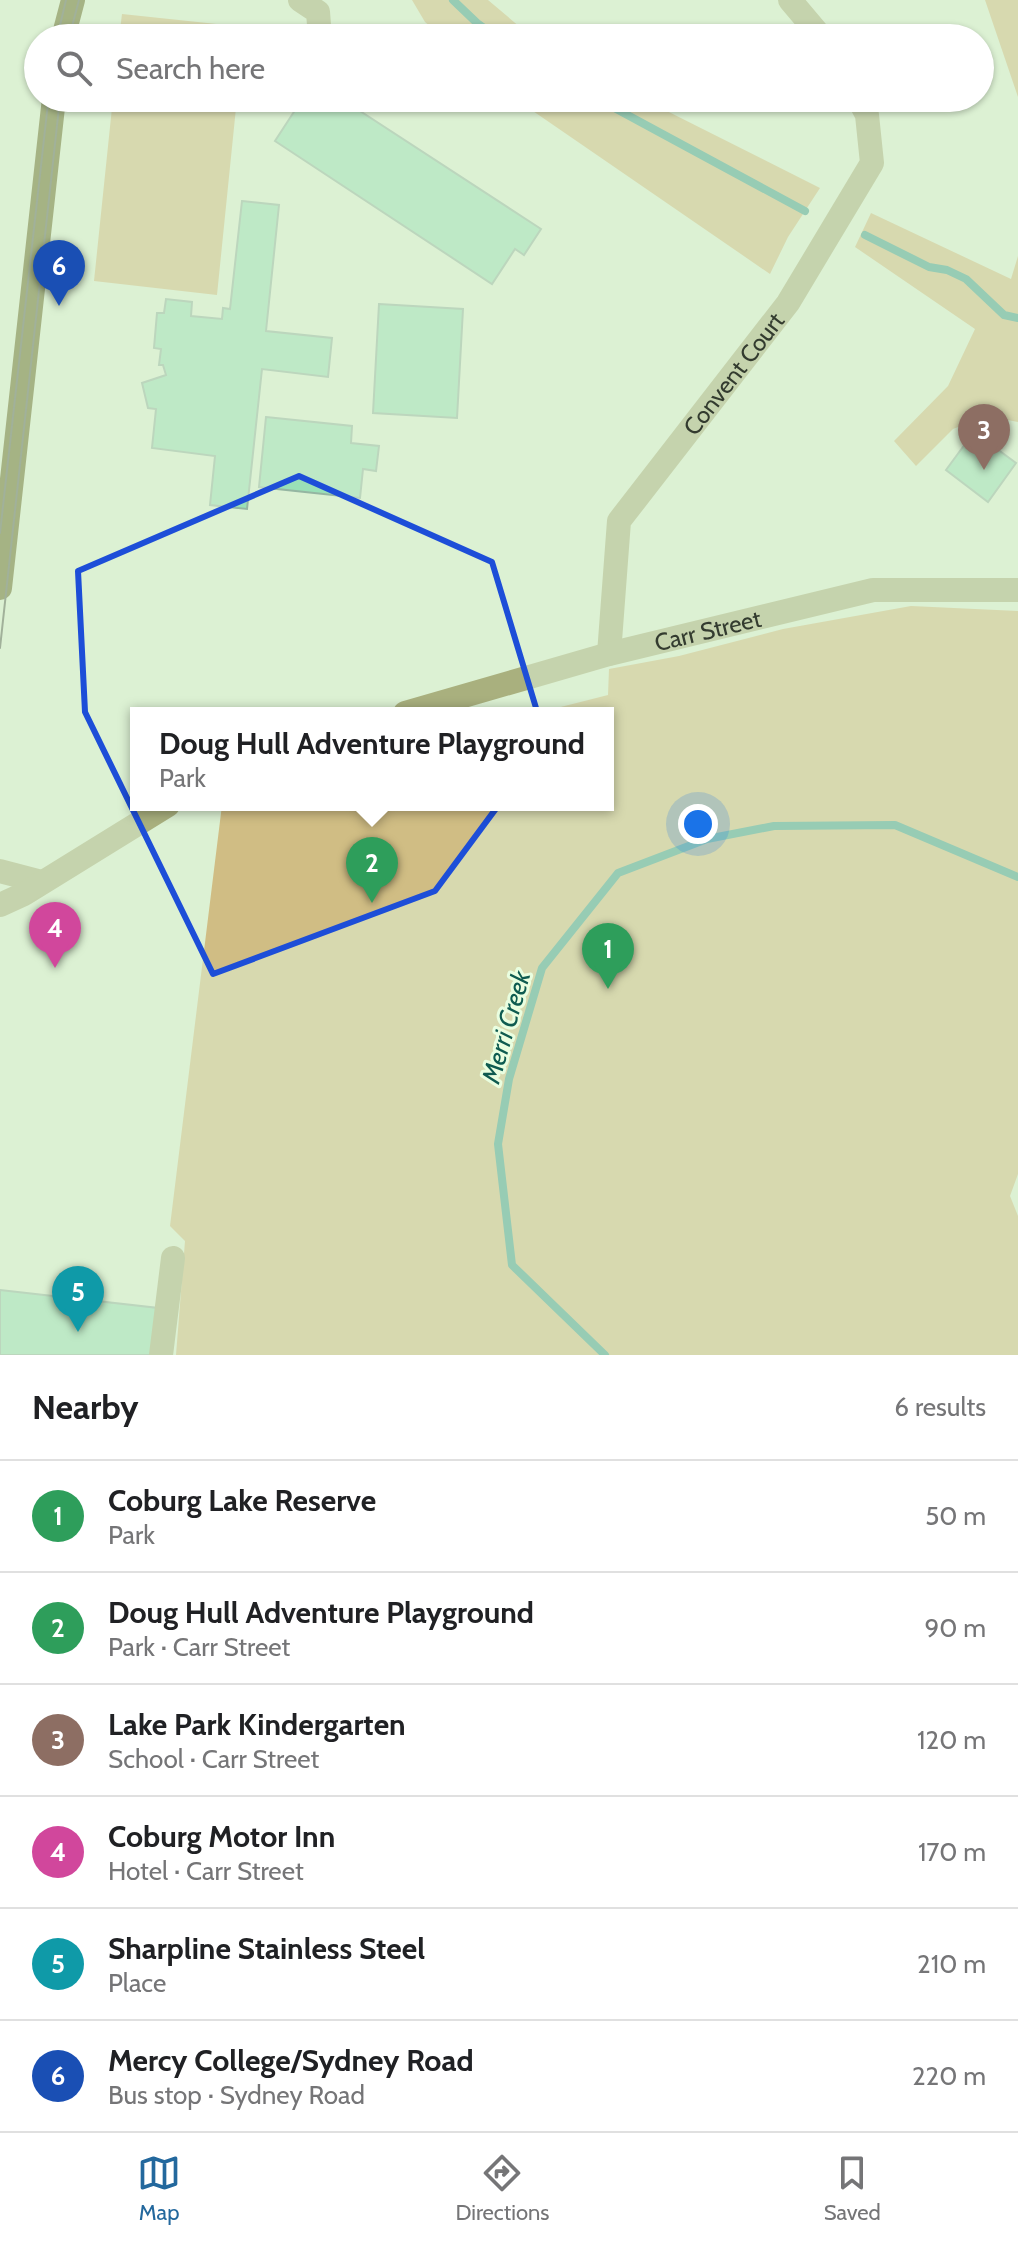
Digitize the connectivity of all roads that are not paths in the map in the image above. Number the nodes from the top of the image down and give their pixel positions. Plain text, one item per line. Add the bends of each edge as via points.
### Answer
1 (73, 0) edge
2 (300, 0) edge
3 (790, 0) edge
4 (67, 24) edge
5 (319, 24) edge
6 (810, 24) edge
7 (52, 112) edge
8 (865, 112) edge
9 (2, 543) edge
10 (0, 588) edge
11 (1018, 590) edge
12 (609, 654) junction
13 (426, 707) edge
14 (158, 811) edge
15 (0, 871) edge
16 (42, 882) junction
17 (0, 905) edge
18 (173, 1258) dead end
19 (161, 1355) edge

1 - 4 highway
2 - 5 street via 318,12
3 - 6 street
7 - 9 highway
8 - 12 street, Convent Court via 872,163 788,303 619,521
9 - 10 highway
11 - 12 street, Carr Street via 873,590
12 - 13 street, Carr Street
14 - 16 street
15 - 16 street
16 - 17 street
18 - 19 street

